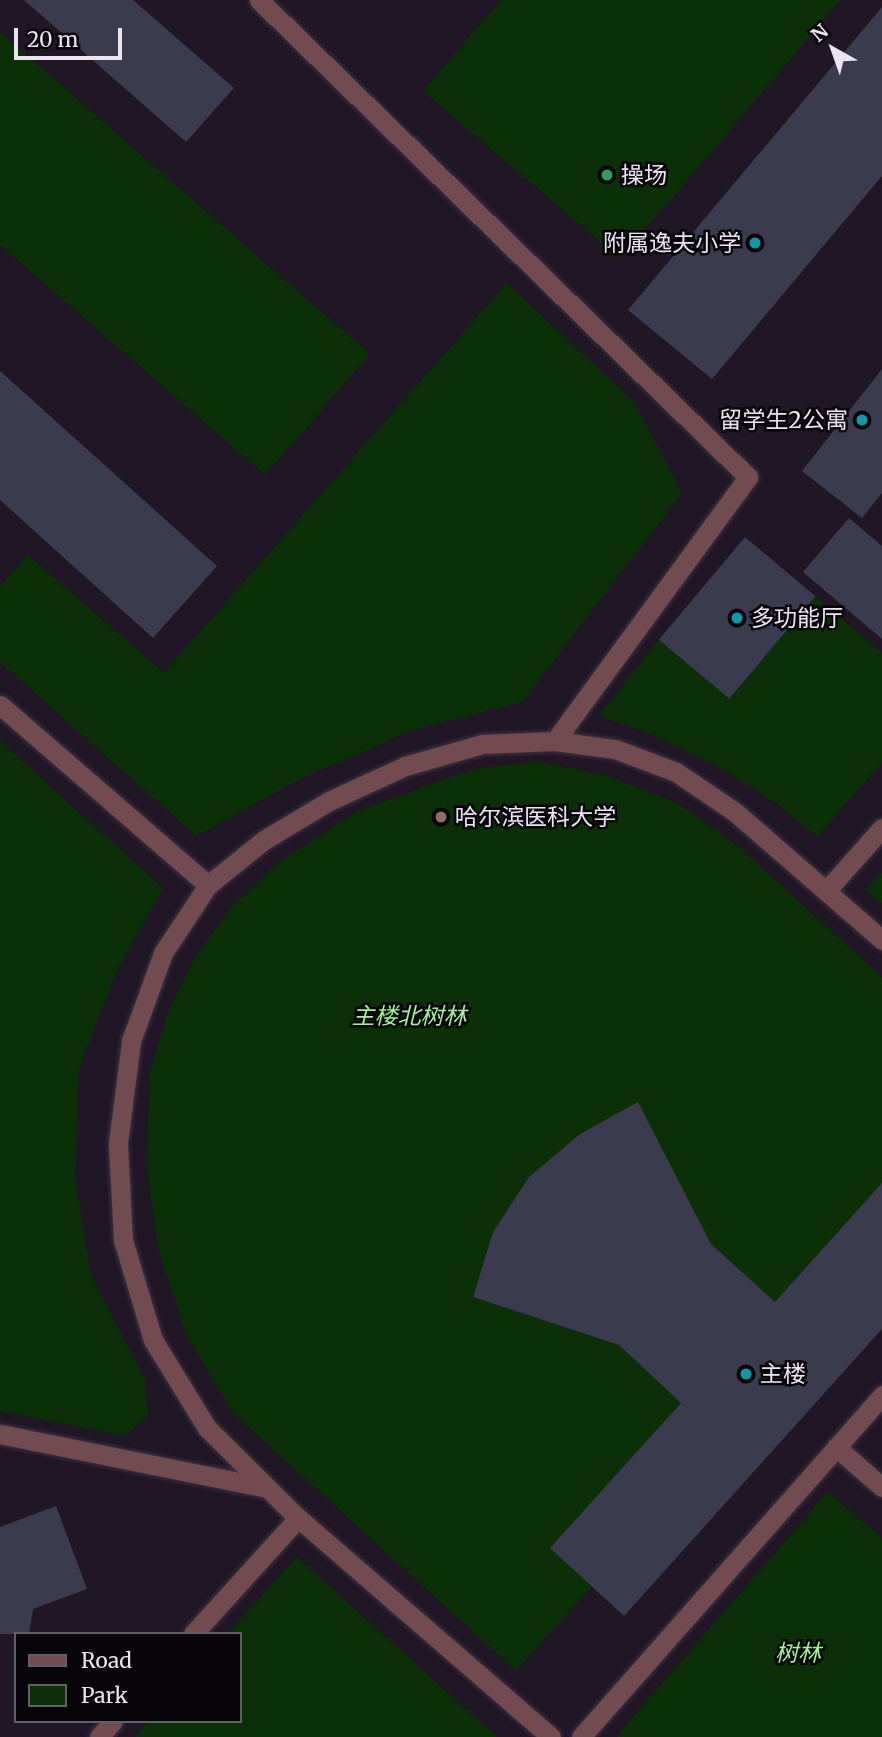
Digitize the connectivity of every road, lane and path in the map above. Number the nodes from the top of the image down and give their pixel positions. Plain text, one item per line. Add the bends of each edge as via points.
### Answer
1 (259, 0) edge
2 (0, 705) edge
3 (555, 741) junction
4 (882, 828) edge
5 (208, 885) junction
6 (826, 891) junction
7 (882, 940) edge
8 (882, 1395) edge
9 (0, 1434) edge
10 (836, 1447) junction
11 (882, 1487) edge
12 (267, 1488) junction
13 (298, 1518) junction
14 (195, 1632) edge
15 (111, 1723) edge
16 (99, 1737) edge
17 (551, 1737) edge
18 (581, 1737) edge

1 - 3 street via 748,477
2 - 5 street
3 - 5 street via 482,744 405,766 329,801 264,840
3 - 6 street via 615,750 676,772 735,811
4 - 6 street
5 - 12 street via 163,953 131,1041 118,1143 123,1240 153,1340 207,1428
6 - 7 street
8 - 10 street
9 - 12 street
10 - 11 street
10 - 18 street
12 - 13 street
13 - 14 street
13 - 17 street
15 - 16 street

